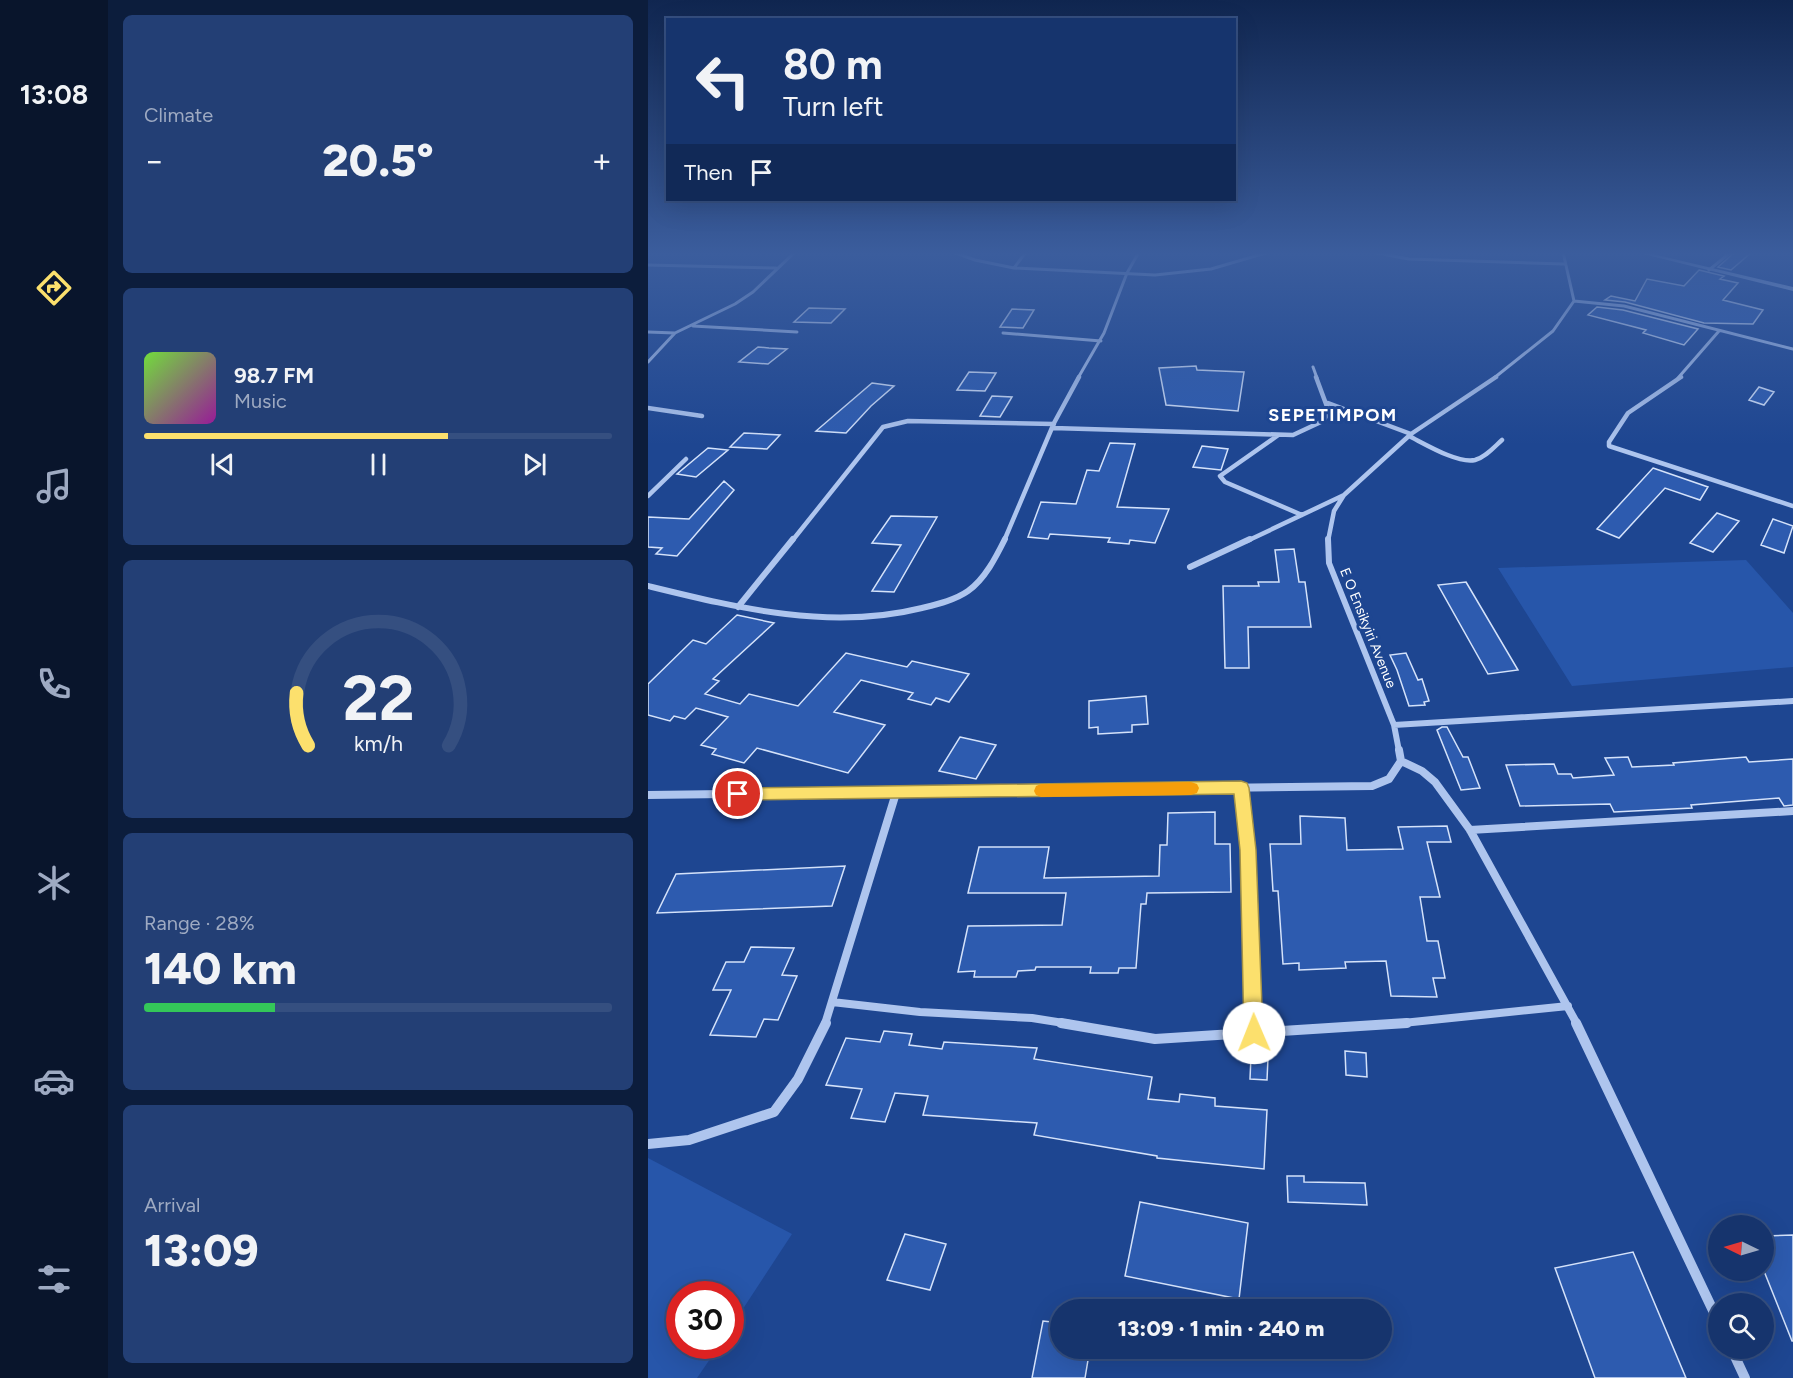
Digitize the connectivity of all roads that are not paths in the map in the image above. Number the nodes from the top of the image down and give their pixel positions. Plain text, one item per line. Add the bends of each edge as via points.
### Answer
1 (709, 316) edge
2 (1110, 316) edge
3 (1564, 316) edge
4 (1663, 316) edge
5 (692, 326) junction
6 (1719, 331) junction
7 (648, 332) edge
8 (797, 332) dead end
9 (675, 333) junction
10 (1003, 333) dead end
11 (1101, 340) junction
12 (1793, 349) edge
13 (648, 362) edge
14 (1313, 367) dead end
15 (1328, 404) junction
16 (648, 408) edge
17 (702, 416) dead end
18 (1054, 426) junction
19 (1410, 435) junction
20 (1278, 436) junction
21 (1502, 440) dead end
22 (686, 459) dead end
23 (1344, 495) junction
24 (648, 496) edge
25 (1793, 506) edge
26 (1302, 515) junction
27 (1190, 567) dead end
28 (648, 586) edge
29 (738, 608) junction
30 (1793, 701) edge
31 (1394, 724) junction
32 (1401, 761) junction
33 (1241, 788) junction
34 (896, 793) junction
35 (648, 795) edge
36 (1793, 811) edge
37 (1470, 830) junction
38 (832, 1002) junction
39 (1568, 1006) junction
40 (1254, 1033) junction
41 (648, 1144) edge
42 (1708, 1300) edge
43 (1736, 1359) edge
44 (1745, 1378) edge

1 - 5 street
2 - 11 street
3 - 19 street, E O Ensikyiri Avenue via 1553,331 1513,364
4 - 6 street
5 - 8 street
5 - 9 street
6 - 12 street
6 - 25 street via 1683,375 1628,413 1609,446
7 - 9 street
9 - 13 street
10 - 11 street
11 - 18 street
14 - 15 street
15 - 19 street
15 - 20 street via 1329,412 1323,421 1299,434
16 - 17 street
18 - 20 street
18 - 29 street via 908,421 883,427
18 - 29 street via 1006,537 972,589 922,609 872,617 818,619
19 - 21 street via 1472,461
19 - 23 street, E O Ensikyiri Avenue
20 - 26 street via 1220,476 1225,482
22 - 24 street
23 - 26 street
23 - 31 street, E O Ensikyiri Avenue via 1334,511 1328,535 1329,563
26 - 27 street
28 - 29 street
30 - 31 street
31 - 32 street, E O Ensikyiri Avenue
32 - 33 street via 1389,778 1372,786
32 - 37 street via 1434,782
33 - 34 street
33 - 40 street via 1248,850
34 - 35 street
34 - 38 street
36 - 37 street
37 - 39 street
38 - 40 street via 1032,1018 1155,1039
38 - 41 street via 824,1028 798,1079 774,1112 689,1140
39 - 40 street via 1368,1027
39 - 42 street
43 - 44 street

